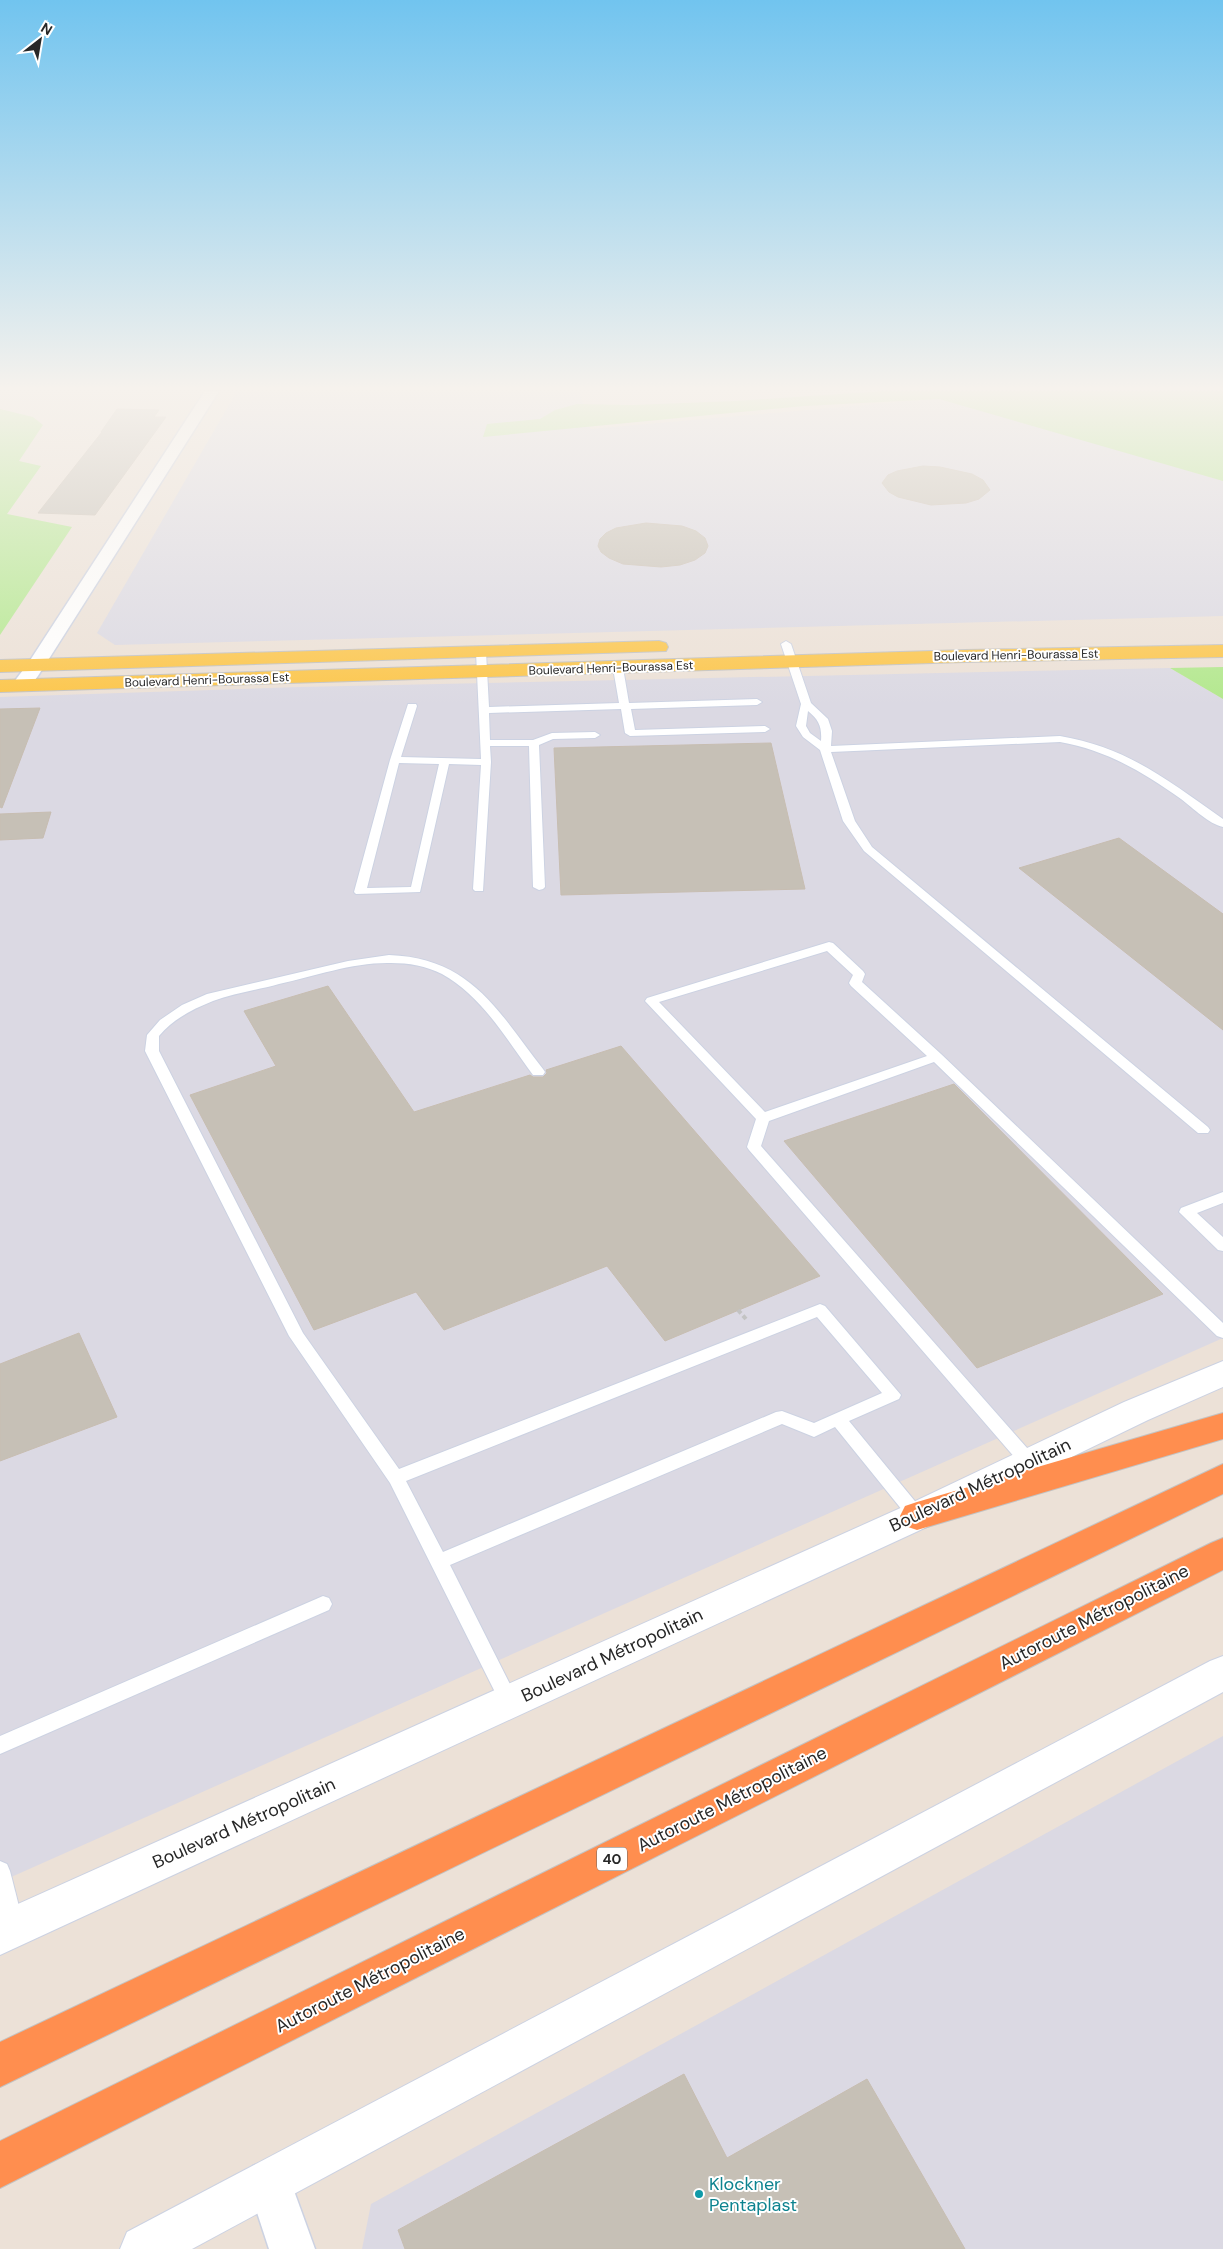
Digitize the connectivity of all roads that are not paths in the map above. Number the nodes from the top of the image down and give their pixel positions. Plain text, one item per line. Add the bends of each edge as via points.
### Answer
1 (145, 496) edge
2 (1223, 634) edge
3 (707, 646) dead end
4 (678, 647) dead end
5 (481, 652) junction
6 (1223, 652) edge
7 (789, 653) junction
8 (36, 665) junction
9 (0, 666) edge
10 (618, 668) junction
11 (484, 672) junction
12 (0, 686) edge
13 (20, 686) junction
14 (757, 702) dead end
15 (806, 704) junction
16 (412, 706) dead end
17 (626, 706) junction
18 (484, 710) junction
19 (765, 729) dead end
20 (595, 735) dead end
21 (484, 743) junction
22 (534, 743) junction
23 (825, 748) junction
24 (395, 760) junction
25 (445, 761) junction
26 (486, 762) junction
27 (1223, 824) edge
28 (539, 887) dead end
29 (479, 889) dead end
30 (936, 1057) junction
31 (538, 1072) dead end
32 (763, 1118) junction
33 (1203, 1130) dead end
34 (1223, 1197) edge
35 (1223, 1246) edge
36 (1223, 1332) edge
37 (1223, 1373) edge
38 (838, 1419) junction
39 (1223, 1426) edge
40 (1029, 1462) junction
41 (396, 1478) junction
42 (1223, 1478) edge
43 (917, 1516) junction
44 (1223, 1553) edge
45 (440, 1562) junction
46 (322, 1604) dead end
47 (1223, 1673) edge
48 (510, 1702) junction
49 (0, 1745) edge
50 (0, 1871) edge
51 (7, 1931) edge
52 (0, 2065) edge
53 (0, 2165) edge
54 (269, 2182) junction
55 (144, 2249) edge
56 (292, 2249) edge

1 - 8 street
2 - 7 main road, Boulevard Henri-Bourassa Est
3 - 7 main road, Boulevard Henri-Bourassa Est
4 - 5 main road, Boulevard Henri-Bourassa Est
5 - 8 main road, Boulevard Henri-Bourassa Est
5 - 11 lane
6 - 7 main road, Boulevard Henri-Bourassa Est
7 - 10 main road, Boulevard Henri-Bourassa Est
7 - 15 lane
8 - 9 main road, Boulevard Henri-Bourassa Est
8 - 13 street
10 - 11 main road, Boulevard Henri-Bourassa Est
10 - 17 lane
11 - 13 main road, Boulevard Henri-Bourassa Est
11 - 18 lane
12 - 13 main road, Boulevard Henri-Bourassa Est
14 - 17 lane
15 - 23 lane via 823,719 827,731
15 - 23 lane via 799,719 802,731
16 - 24 lane
17 - 18 lane
17 - 19 lane via 630,732
18 - 21 lane
20 - 22 lane via 552,736
21 - 22 lane
21 - 26 lane
22 - 28 lane
23 - 27 lane via 1060,739 1086,742 1124,757
23 - 33 lane via 849,821 868,849
24 - 25 lane
24 - 25 lane via 360,892 416,890
25 - 26 lane
26 - 29 lane
30 - 32 lane
30 - 32 lane via 854,982 859,974 829,946 651,1001
30 - 36 lane
31 - 41 lane via 489,1008 464,984 436,967 404,959 359,962 211,997 170,1018 153,1035 152,1051 297,1336
32 - 40 lane via 754,1147
34 - 35 lane via 1186,1212
37 - 40 main road, Boulevard Métropolitain
38 - 41 lane via 893,1395 820,1310
38 - 43 lane
38 - 45 lane via 814,1430 782,1416
39 - 43 highway
40 - 43 main road, Boulevard Métropolitain
41 - 45 lane
42 - 52 highway
43 - 48 main road, Boulevard Métropolitain
44 - 53 highway, Autoroute Métropolitaine / 40
45 - 48 lane
46 - 49 lane
47 - 54 main road
48 - 51 main road, Boulevard Métropolitain
50 - 51 lane
54 - 55 main road
54 - 56 street

